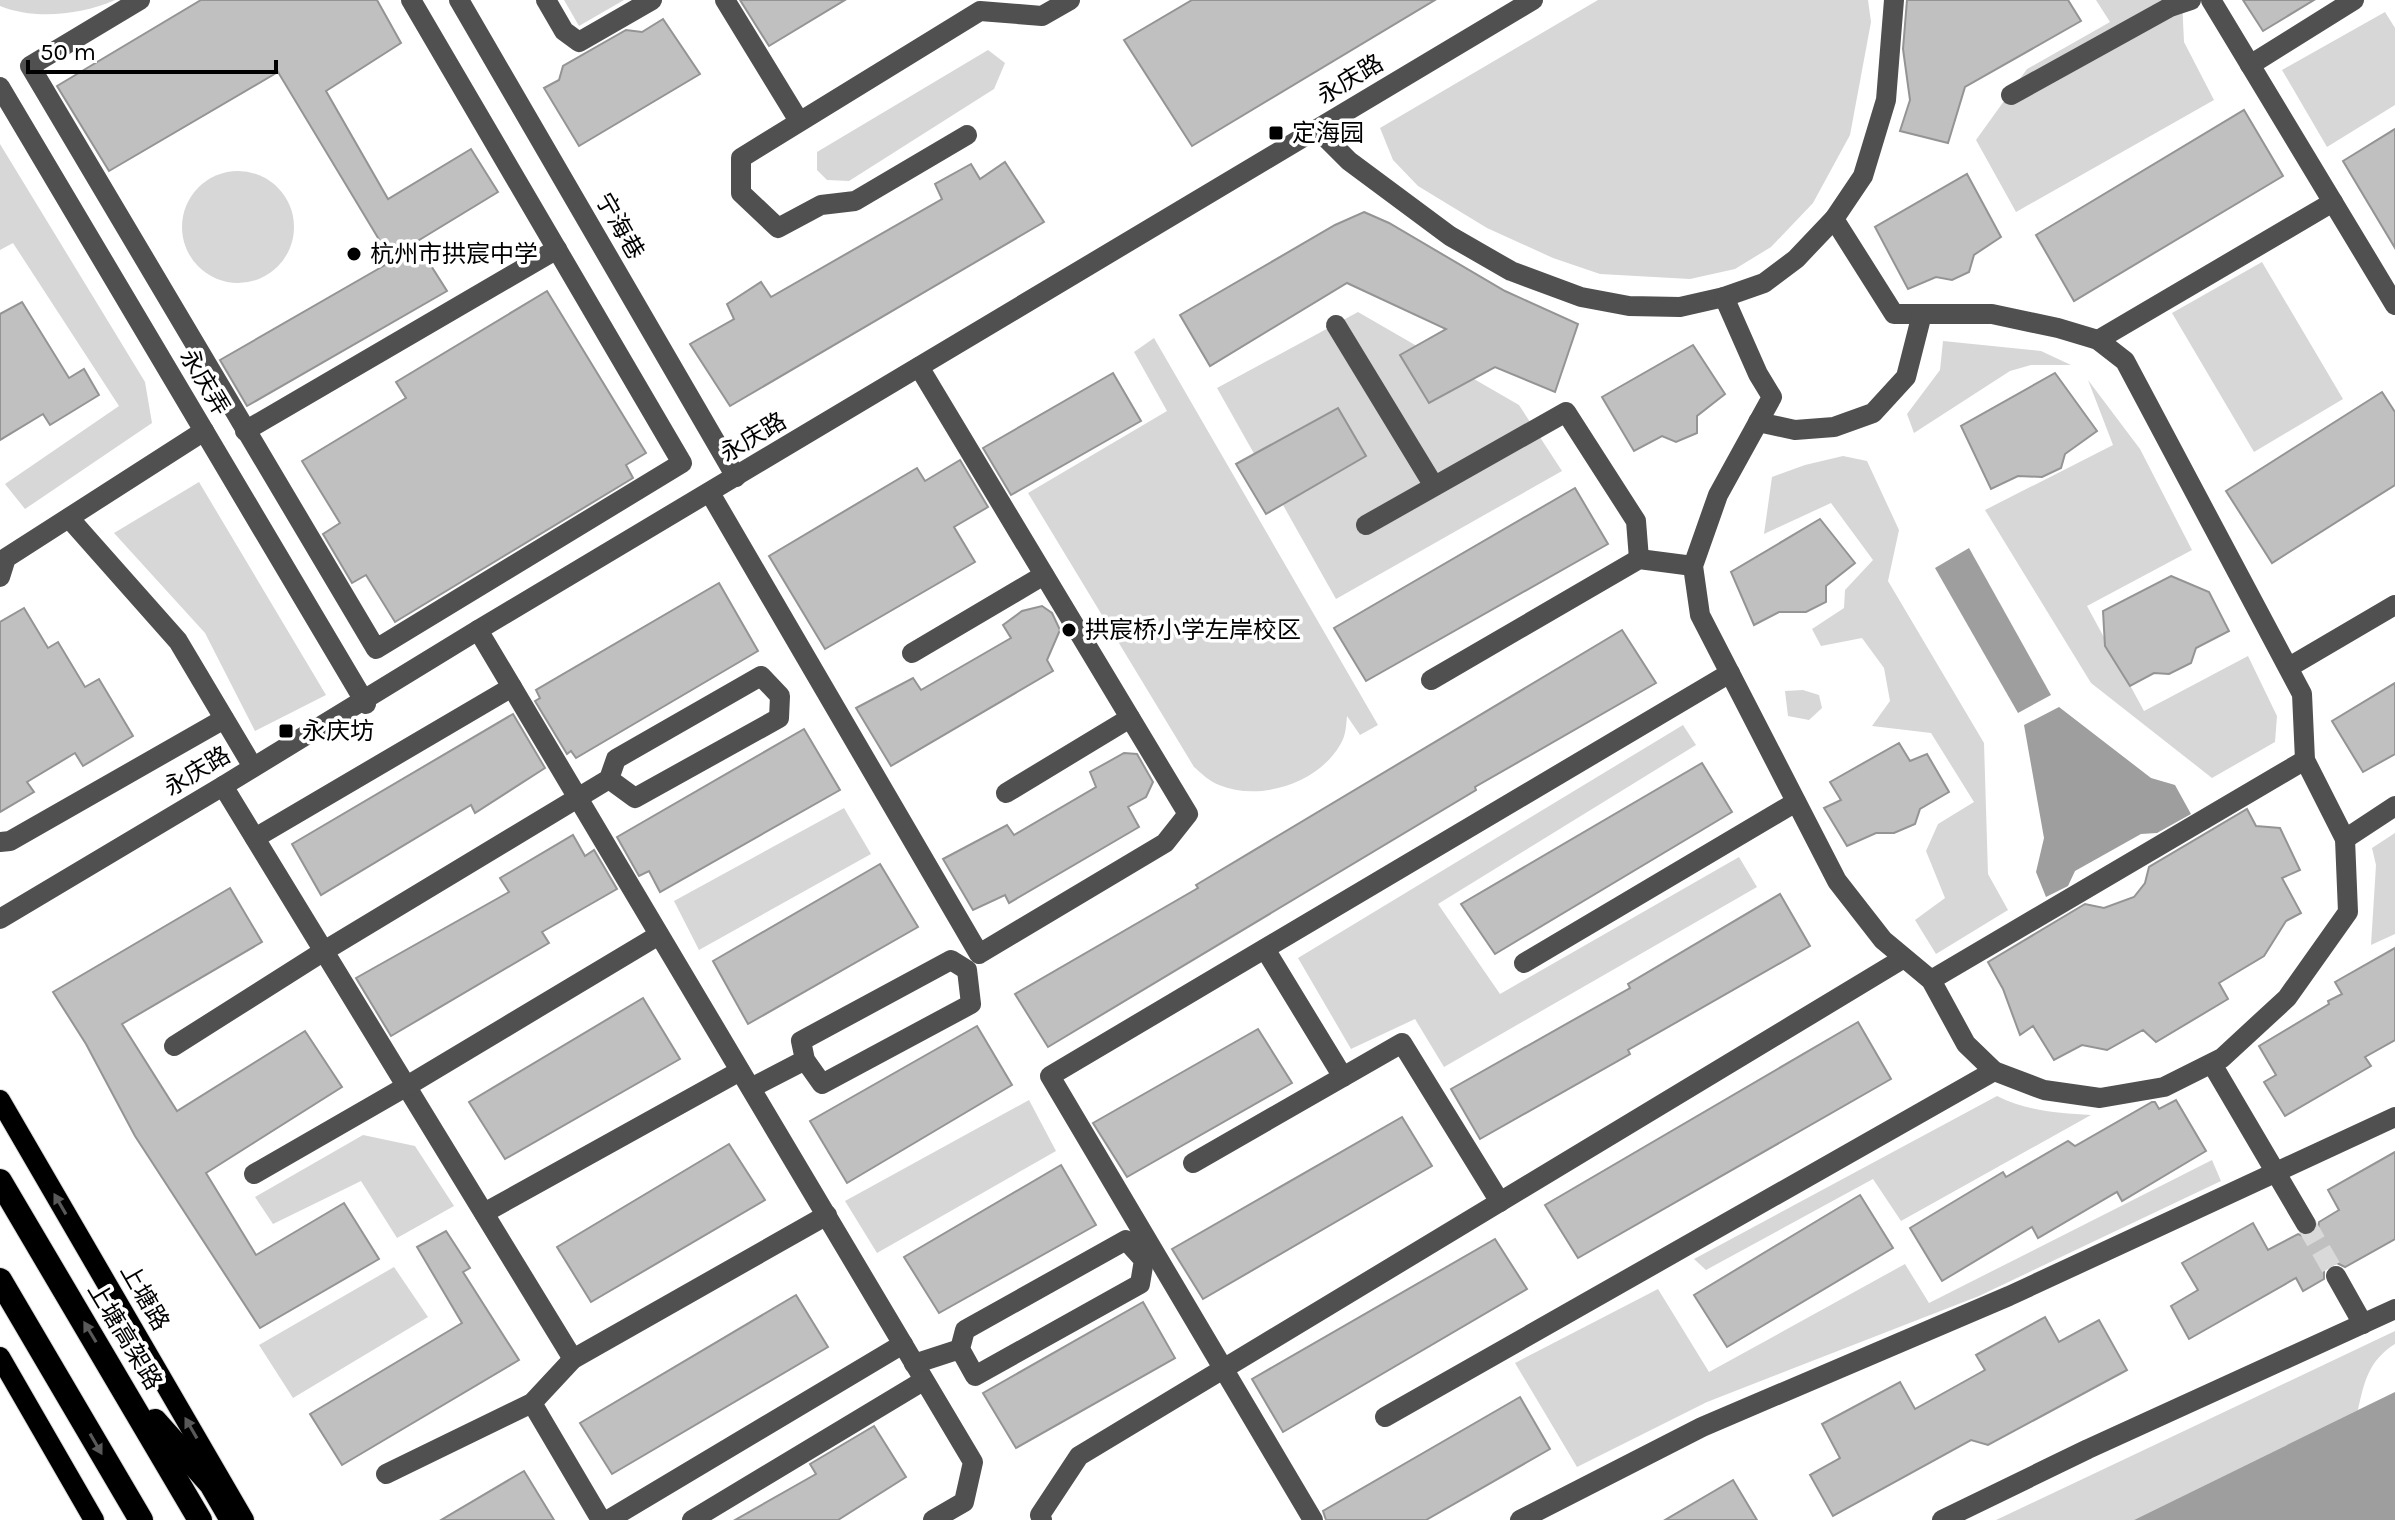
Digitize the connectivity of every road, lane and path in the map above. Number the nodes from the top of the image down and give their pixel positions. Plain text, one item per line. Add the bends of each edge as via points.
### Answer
1 (140, 0) edge
2 (411, 0) edge
3 (459, 0) edge
4 (546, 0) edge
5 (652, 0) edge
6 (725, 0) edge
7 (1070, 0) edge
8 (1533, 0) edge
9 (1894, 0) edge
10 (2191, 0) edge
11 (2211, 0) edge
12 (2354, 0) edge
13 (2250, 65) junction
14 (0, 87) edge
15 (2011, 95) dead end
16 (799, 121) junction
17 (1317, 129) junction
18 (967, 135) dead end
19 (2333, 202) junction
20 (1834, 219) junction
21 (557, 249) junction
22 (157, 281) junction
23 (124, 297) junction
24 (1724, 297) junction
25 (2395, 305) edge
26 (1922, 314) junction
27 (1336, 325) dead end
28 (2098, 340) junction
29 (919, 367) junction
30 (1758, 422) junction
31 (204, 431) junction
32 (245, 431) junction
33 (736, 477) junction
34 (1434, 486) junction
35 (710, 493) junction
36 (69, 518) junction
37 (1366, 525) dead end
38 (1639, 559) junction
39 (2, 563) edge
40 (1693, 566) junction
41 (1044, 575) junction
42 (2395, 605) edge
43 (478, 630) junction
44 (912, 653) dead end
45 (2289, 667) junction
46 (1730, 673) junction
47 (1431, 680) dead end
48 (512, 687) junction
49 (365, 702) junction
50 (1130, 718) junction
51 (224, 719) junction
52 (2305, 760) junction
53 (253, 767) junction
54 (609, 779) junction
55 (223, 786) junction
56 (1006, 793) dead end
57 (578, 798) junction
58 (1796, 802) junction
59 (2395, 806) edge
60 (255, 838) junction
61 (2345, 839) junction
62 (0, 842) edge
63 (0, 919) edge
64 (659, 935) junction
65 (1265, 949) junction
66 (324, 951) junction
67 (1904, 958) junction
68 (1524, 963) dead end
69 (1931, 980) junction
70 (174, 1046) dead end
71 (805, 1060) junction
72 (2212, 1064) junction
73 (1994, 1071) junction
74 (1343, 1077) junction
75 (746, 1080) junction
76 (407, 1086) junction
77 (0, 1100) edge
78 (2395, 1117) edge
79 (1193, 1163) dead end
80 (2276, 1172) junction
81 (254, 1174) dead end
82 (0, 1181) edge
83 (1500, 1202) junction
84 (484, 1213) junction
85 (827, 1215) junction
86 (2306, 1224) tunnel mouth
87 (2336, 1276) tunnel mouth
88 (0, 1280) edge
89 (2395, 1309) edge
90 (2363, 1324) junction
91 (903, 1344) junction
92 (960, 1349) junction
93 (0, 1357) edge
94 (573, 1359) junction
95 (1222, 1370) junction
96 (918, 1372) junction
97 (118, 1380) junction
98 (532, 1403) junction
99 (1385, 1417) dead end
100 (386, 1474) dead end
101 (94, 1520) edge
102 (141, 1520) edge
103 (200, 1520) edge
104 (232, 1520) edge
105 (244, 1520) edge
106 (601, 1520) edge
107 (608, 1520) edge
108 (692, 1520) edge
109 (933, 1520) edge
110 (1042, 1520) edge
111 (1313, 1520) edge
112 (1520, 1520) edge
113 (1942, 1520) edge

1 - 22 street via 30,66
2 - 21 street
3 - 33 street, 宁海巷
4 - 5 street via 564,31 579,42
6 - 16 street
7 - 16 street via 1042,16 980,11
8 - 17 street, 永庆路
9 - 20 street via 1886,100 1863,176
10 - 15 street
11 - 13 street
12 - 13 street
13 - 19 street
14 - 23 street, 永庆弄
16 - 18 street via 741,158 741,193 778,228 821,205 855,201
17 - 24 street via 1349,161 1450,236 1511,271 1581,297 1629,306 1680,307
17 - 29 street, 永庆路
19 - 25 street
19 - 28 street
20 - 24 street via 1764,283
20 - 26 street via 1894,314
21 - 32 street
21 - 32 street via 682,463 376,649
22 - 23 street
22 - 32 street
23 - 31 street, 永庆弄
24 - 30 street via 1772,397
26 - 28 street via 1992,314
26 - 30 street via 1906,377 1873,413 1834,427 1795,430
27 - 34 street
28 - 45 street via 2125,361
29 - 33 street, 永庆路
29 - 41 street
30 - 40 street via 1718,495
31 - 36 street
31 - 49 street, 永庆弄
33 - 35 street, 永庆路
34 - 37 street
34 - 38 street via 1566,412 1636,521
35 - 43 street, 永庆路
35 - 50 street via 979,954 1165,843 1188,814
36 - 39 street
36 - 51 street via 178,641
38 - 40 street
38 - 47 street
40 - 46 street via 1700,615
41 - 44 street
41 - 50 street
42 - 45 street
43 - 48 street
43 - 49 street, 永庆路
45 - 52 street via 2302,694
46 - 58 street
46 - 65 street
48 - 57 street
48 - 60 street
49 - 53 street, 永庆路
50 - 56 street
51 - 53 street
51 - 62 street
52 - 61 street
52 - 69 street
53 - 55 street, 永庆路
54 - 54 street via 616,759 761,676 780,696 779,718 635,798
54 - 57 street
55 - 60 street
55 - 63 street, 永庆路
57 - 64 street
57 - 66 street
58 - 67 street via 1837,881 1883,940
58 - 68 street
59 - 61 street
60 - 66 street
61 - 72 street via 2348,912 2287,998
64 - 75 street
64 - 76 street
65 - 74 street
65 - 95 street via 1050,1076
66 - 70 street
66 - 76 street
67 - 69 street
67 - 83 street
69 - 73 street via 1966,1044
71 - 71 street via 822,1084 971,1004 967,970 951,960 801,1041
71 - 75 street
72 - 73 street via 2164,1087 2100,1098 2044,1090
72 - 80 street
73 - 99 street
74 - 79 street
74 - 83 street via 1402,1043
75 - 84 street
75 - 85 street
76 - 81 street
76 - 84 street
105 -> 77 main road, 上塘路
78 - 80 street
80 - 86 street
80 - 112 street via 2009,1296 1702,1427
97 -> 82 highway, 上塘高架路
83 - 95 street
84 - 94 street
85 - 91 street
85 - 94 street
87 - 90 street
88 -> 102 highway
89 - 90 street
90 - 113 street
91 - 96 street
91 - 107 street
92 - 92 street via 975,1376 1140,1284 1144,1260 1126,1240 965,1330
92 - 96 street
93 - 101 main road
94 - 98 street
95 - 110 street via 1079,1456 1040,1515
95 - 111 street
96 - 108 street
96 - 109 street via 973,1462 964,1502
97 - 103 highway, 上塘高架路
97 - 104 highway via 211,1484
98 - 100 street
98 - 106 street

